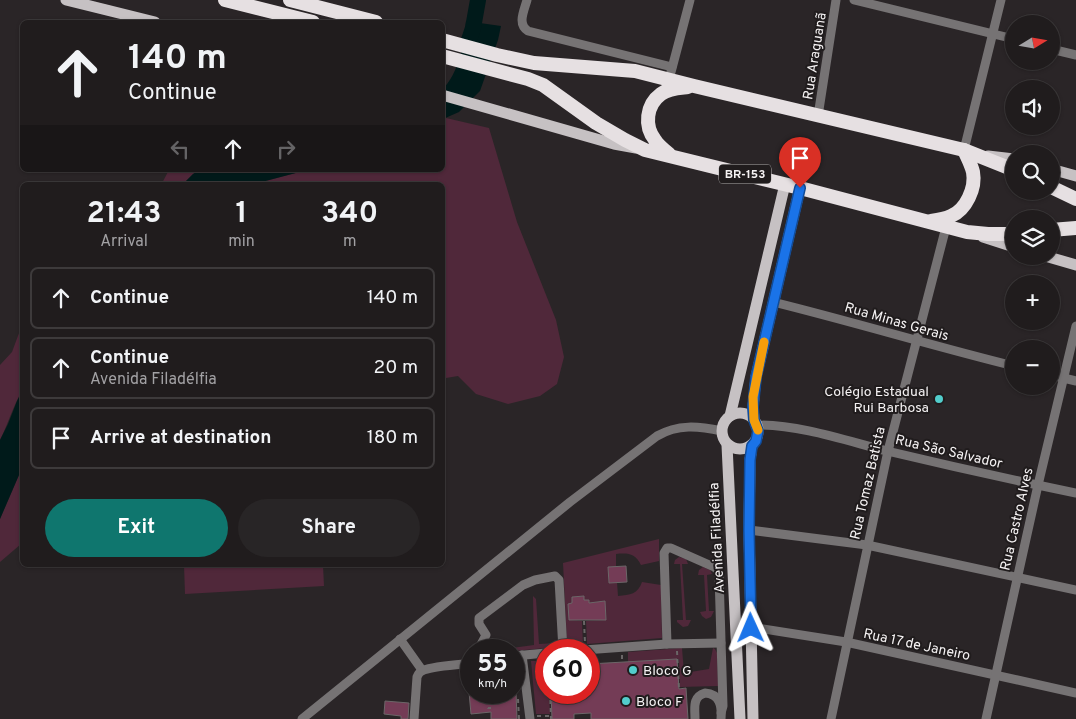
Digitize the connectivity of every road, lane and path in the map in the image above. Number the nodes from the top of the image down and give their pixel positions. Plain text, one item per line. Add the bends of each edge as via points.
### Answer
1 (66, 0) edge
2 (225, 0) edge
3 (290, 0) edge
4 (527, 0) edge
5 (690, 0) edge
6 (836, 0) edge
7 (854, 0) edge
8 (1001, 0) edge
9 (147, 20) edge
10 (305, 20) edge
11 (368, 20) edge
12 (993, 33) junction
13 (1005, 36) edge
14 (445, 41) edge
15 (1060, 51) edge
16 (1076, 55) edge
17 (445, 57) edge
18 (671, 73) junction
19 (694, 86) junction
20 (445, 96) edge
21 (818, 116) junction
22 (645, 150) junction
23 (964, 150) junction
24 (980, 155) junction
25 (671, 156) junction
26 (1005, 158) edge
27 (1005, 166) edge
28 (1060, 172) edge
29 (1076, 176) edge
30 (785, 184) junction
31 (800, 188) junction
32 (1060, 192) edge
33 (1076, 199) edge
34 (928, 222) junction
35 (946, 227) junction
36 (1076, 228) edge
37 (1060, 229) edge
38 (967, 232) junction
39 (1005, 234) edge
40 (1005, 244) edge
41 (1060, 260) edge
42 (1076, 265) edge
43 (773, 302) junction
44 (1076, 326) edge
45 (916, 341) junction
46 (1005, 364) edge
47 (1060, 377) edge
48 (1063, 378) junction
49 (1076, 381) edge
50 (730, 416) junction
51 (756, 422) junction
52 (722, 430) junction
53 (727, 444) junction
54 (752, 446) junction
55 (888, 451) junction
56 (1038, 485) junction
57 (1076, 493) edge
58 (749, 530) junction
59 (867, 545) junction
60 (1017, 577) junction
61 (1076, 590) edge
62 (584, 620) dead end
63 (751, 628) junction
64 (400, 639) junction
65 (484, 639) edge
66 (562, 639) edge
67 (585, 639) edge
68 (846, 642) junction
69 (721, 643) junction
70 (667, 644) junction
71 (600, 649) edge
72 (622, 653) dead end
73 (678, 659) dead end
74 (622, 662) dead end
75 (460, 664) edge
76 (422, 670) junction
77 (995, 675) junction
78 (525, 686) edge
79 (679, 689) dead end
80 (1076, 693) edge
81 (488, 704) edge
82 (550, 704) edge
83 (491, 708) dead end
84 (721, 716) edge
85 (551, 717) edge
86 (532, 718) edge
87 (302, 719) edge
88 (414, 719) edge
89 (695, 719) edge
90 (740, 719) edge
91 (753, 719) edge
92 (831, 719) edge
93 (986, 719) edge

1 - 9 main road
2 - 10 highway
3 - 11 highway
4 - 18 street via 522,23 528,31
5 - 18 street
6 - 21 street, Rua Araguanã
7 - 12 street
8 - 12 street
12 - 13 street
12 - 23 street
14 - 18 highway via 534,63
15 - 16 street
17 - 22 highway, BR-153 via 528,78 543,85 596,123
18 - 19 highway
19 - 21 highway
19 - 25 highway via 673,88 662,94 648,115 648,128 655,141
20 - 22 main road
21 - 23 highway
22 - 25 highway, BR-153
23 - 24 highway
23 - 34 highway via 973,174 973,186 963,208 950,217
24 - 26 main road
24 - 27 highway
25 - 30 highway, BR-153
28 - 29 main road
30 - 31 highway, BR-153
30 - 50 main road
31 - 34 highway, BR-153
31 - 43 main road
32 - 33 highway
34 - 35 highway, BR-153
35 - 38 highway, BR-153
35 - 45 street, Rua Tomaz Batista
36 - 37 highway
38 - 39 highway, BR-153
38 - 40 main road
41 - 42 main road
43 - 45 street, Rua Minas Gerais
43 - 51 main road via 756,377 753,407
44 - 48 street, Rua Castro Alves
45 - 46 street, Rua Minas Gerais
45 - 55 street, Rua Tomaz Batista
47 - 48 street
48 - 49 street
48 - 56 street, Rua Castro Alves
50 - 51 main road via 745,414
50 - 52 main road
51 - 54 main road via 758,436
51 - 55 street, Rua São Salvador via 797,428
52 - 53 main road
52 - 64 street via 681,426 657,436
53 - 54 main road via 742,450
53 - 90 main road, Avenida Filadélfia
54 - 58 main road
55 - 56 street, Rua São Salvador
55 - 59 street, Rua Tomaz Batista
56 - 57 street, Rua São Salvador
56 - 60 street, Rua Castro Alves
58 - 59 street
58 - 63 main road
59 - 60 street
59 - 68 street, Rua Tomaz Batista
60 - 61 street
60 - 77 street, Rua Castro Alves
62 - 67 path
63 - 68 street, Rua 17 de Janeiro
63 - 91 main road
64 - 76 street
64 - 87 street
65 - 66 street via 486,635 478,624 479,618 523,585 555,576 559,580
68 - 77 street, Rua 17 de Janeiro
68 - 92 street, Rua Tomaz Batista
69 - 70 street
69 - 70 street via 718,570 667,548 664,553
69 - 84 street via 724,706
70 - 71 street
72 - 74 path
73 - 79 path
75 - 76 street
76 - 88 street via 417,677
77 - 80 street, Rua 17 de Janeiro
77 - 93 street, Rua Castro Alves
78 - 86 street
81 - 83 path
82 - 85 path
84 - 89 street via 717,698 705,693 695,701
85 - 86 path

